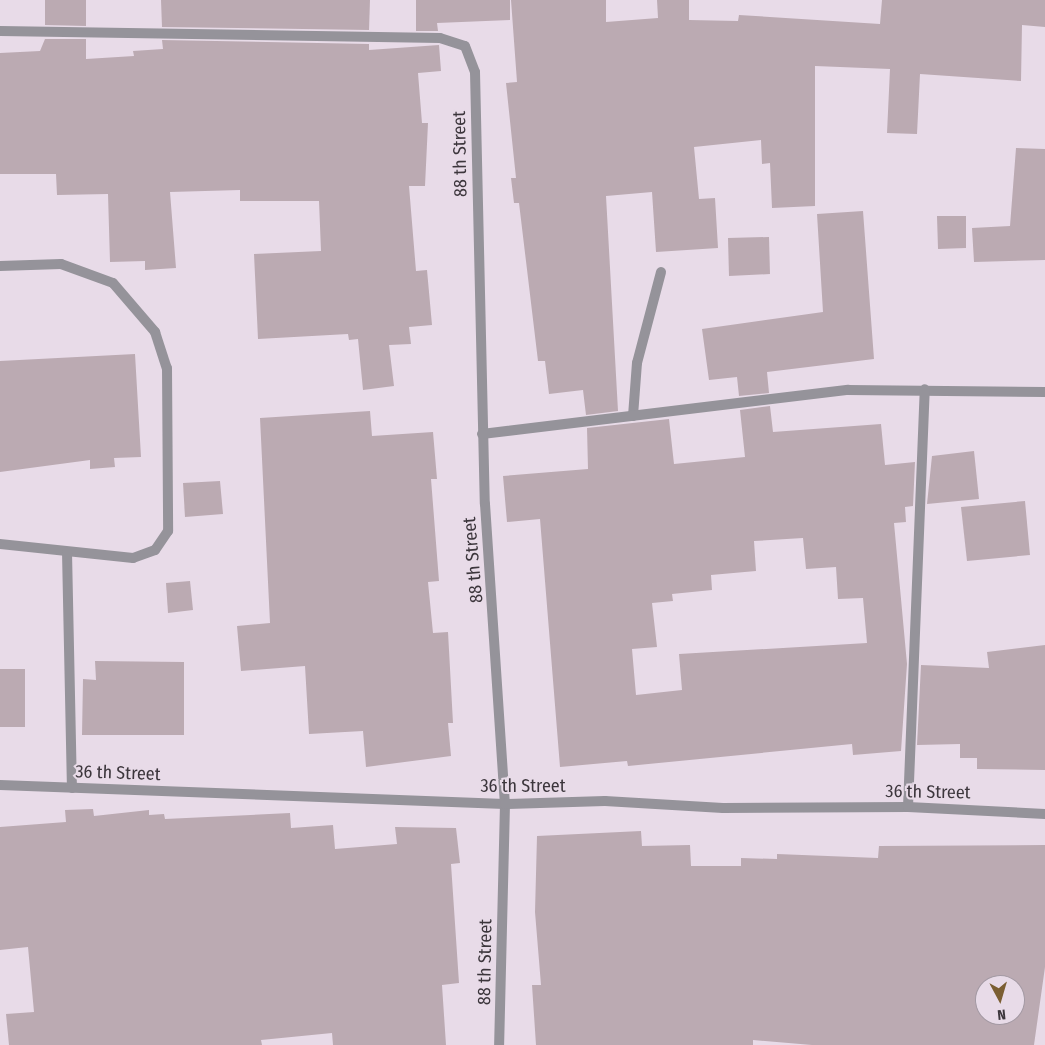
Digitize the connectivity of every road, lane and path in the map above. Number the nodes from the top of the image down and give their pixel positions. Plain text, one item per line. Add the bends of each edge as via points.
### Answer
1 (0, 30) edge
2 (0, 266) edge
3 (661, 272) dead end
4 (925, 389) junction
5 (1045, 392) edge
6 (633, 416) junction
7 (482, 434) junction
8 (0, 544) edge
9 (67, 552) junction
10 (0, 785) edge
11 (72, 788) junction
12 (505, 804) junction
13 (908, 807) junction
14 (1045, 814) edge
15 (499, 1045) edge

1 - 7 street, 88 th Street via 440,38 466,46 475,72
2 - 9 street via 61,264 113,283 155,332 167,368 168,531 155,550 133,558
3 - 6 street via 637,363
4 - 5 street
4 - 6 street via 848,390
4 - 13 street
6 - 7 street
7 - 12 street, 88 th Street
8 - 9 street
9 - 11 street
10 - 11 street, 36 th Street
11 - 12 street, 36 th Street
12 - 13 street, 36 th Street via 605,801 723,808
12 - 15 street, 88 th Street
13 - 14 street, 36 th Street

